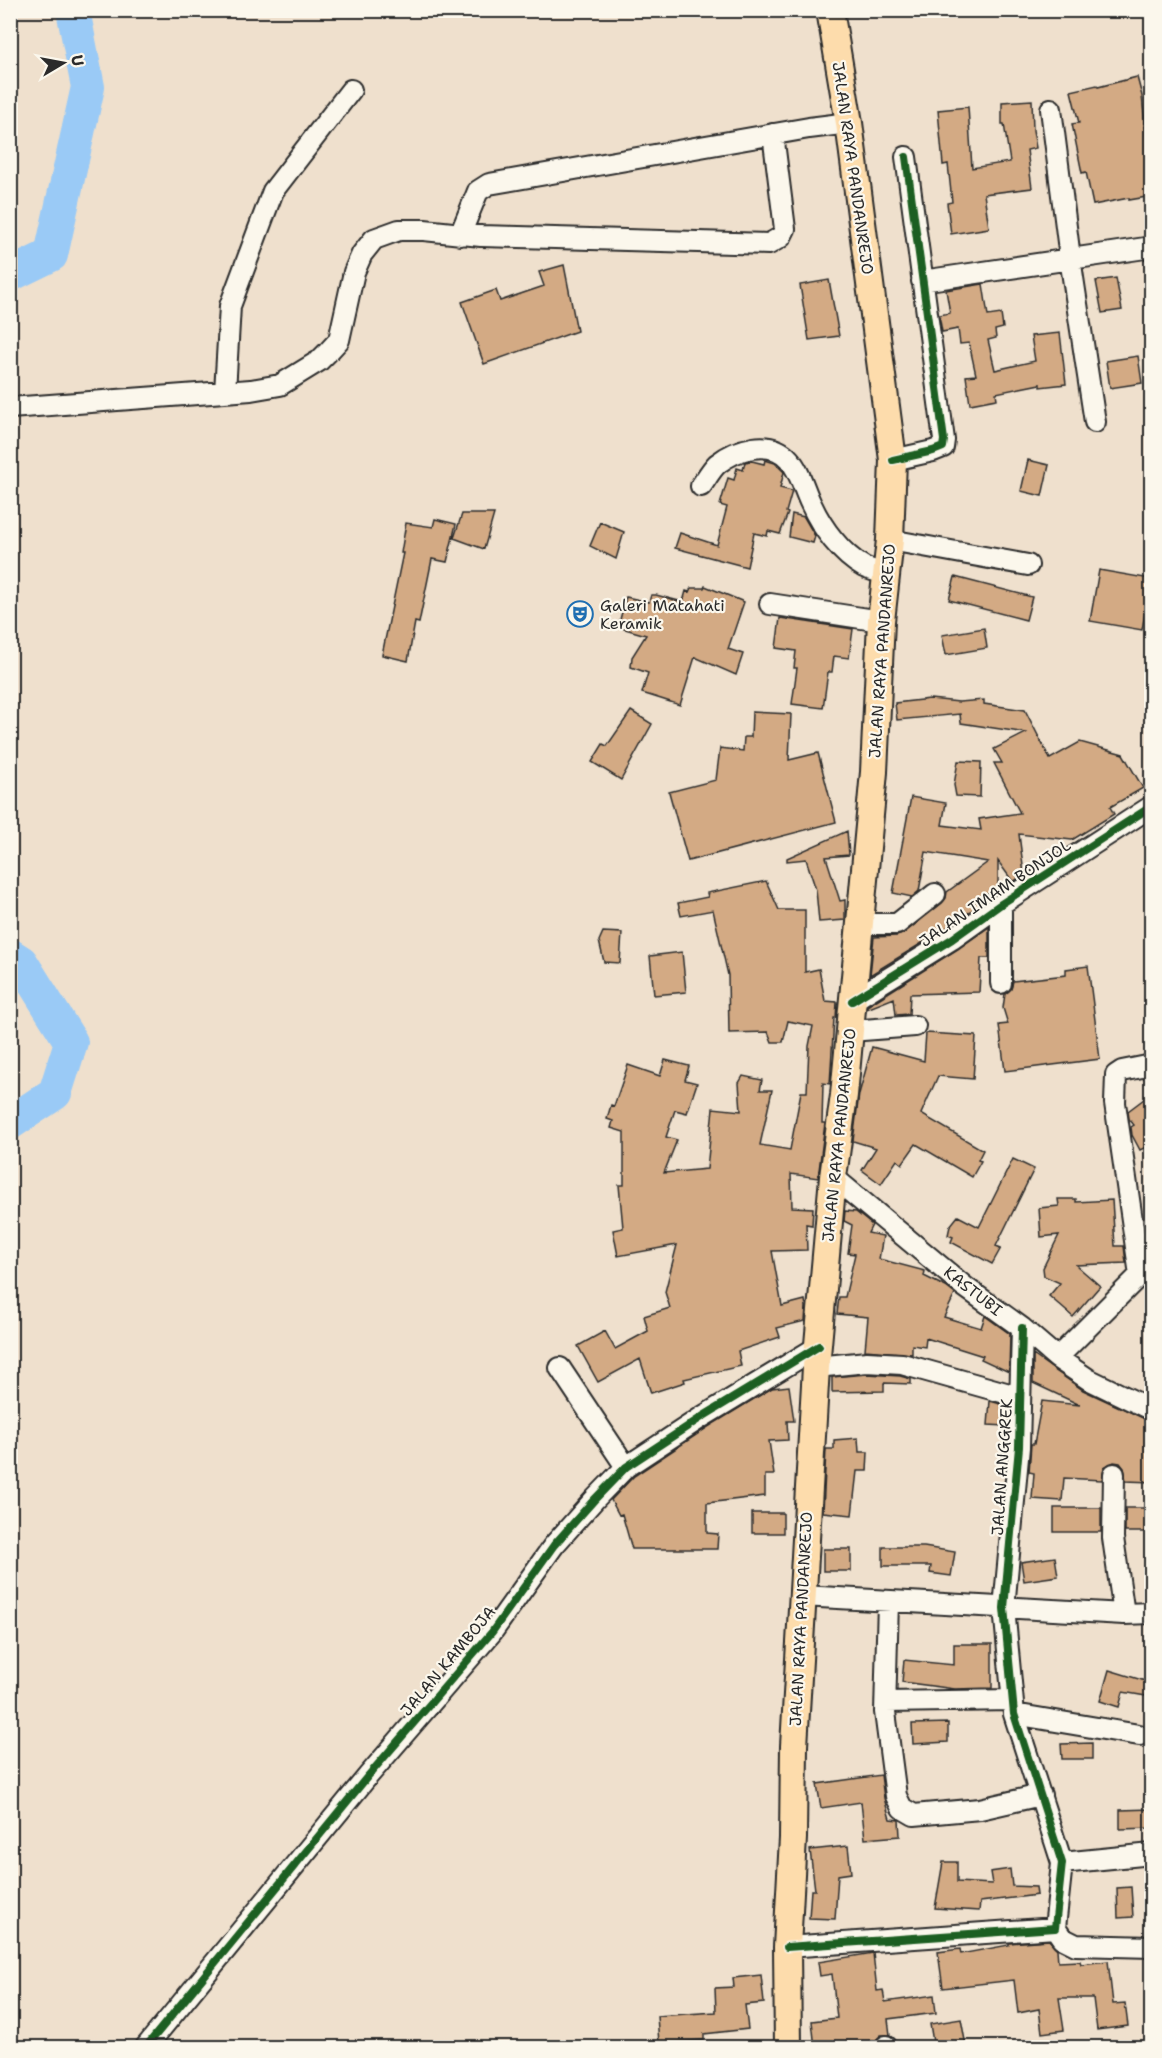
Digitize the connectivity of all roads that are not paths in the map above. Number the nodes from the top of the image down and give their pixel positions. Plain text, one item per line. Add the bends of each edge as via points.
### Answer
1 (830, 10) edge
2 (351, 90) dead end
3 (1051, 109) dead end
4 (849, 123) junction
5 (773, 134) junction
6 (906, 157) dead end
7 (460, 235) junction
8 (1152, 247) edge
9 (1070, 258) junction
10 (922, 281) junction
11 (225, 392) junction
12 (10, 408) edge
13 (1095, 422) dead end
14 (893, 460) junction
15 (700, 486) dead end
16 (890, 540) junction
17 (1028, 565) dead end
18 (886, 574) junction
19 (770, 604) dead end
20 (881, 621) junction
21 (1152, 806) edge
22 (935, 894) dead end
23 (1001, 904) junction
24 (859, 924) junction
25 (1001, 983) dead end
26 (852, 1001) junction
27 (915, 1026) dead end
28 (850, 1031) junction
29 (1152, 1065) edge
30 (833, 1177) junction
31 (1146, 1275) edge
32 (1022, 1328) junction
33 (817, 1357) junction
34 (1057, 1358) junction
35 (560, 1368) dead end
36 (1020, 1397) junction
37 (1152, 1410) edge
38 (626, 1467) junction
39 (1114, 1474) dead end
40 (802, 1596) junction
41 (888, 1601) junction
42 (1004, 1608) junction
43 (1152, 1613) edge
44 (1124, 1614) junction
45 (886, 1702) junction
46 (1013, 1707) junction
47 (1139, 1735) dead end
48 (1041, 1795) junction
49 (1152, 1854) edge
50 (1062, 1863) junction
51 (1055, 1928) junction
52 (787, 1947) junction
53 (1152, 1947) edge
54 (145, 2048) edge
55 (788, 2048) edge

1 - 4 main road, JALAN RAYA PANDANREJO
2 - 11 street via 273,191 230,306
3 - 9 street
4 - 5 street
4 - 14 main road, JALAN RAYA PANDANREJO
5 - 7 street via 489,184 478,191
5 - 7 street via 785,228 781,237 769,244
6 - 10 street
7 - 11 street via 399,230 374,239 354,272 339,340 328,352 280,385
8 - 9 street
9 - 10 street
9 - 13 street
10 - 14 street via 943,447
11 - 12 street
14 - 16 main road, JALAN RAYA PANDANREJO
15 - 18 street via 715,466 731,455 764,447 778,450 790,459 822,523 841,548 866,568
16 - 17 street
16 - 18 main road, JALAN RAYA PANDANREJO
18 - 20 main road, JALAN RAYA PANDANREJO
19 - 20 street
20 - 24 main road, JALAN RAYA PANDANREJO via 874,772
21 - 23 street, JALAN IMAM BONJOL
22 - 24 street via 897,924
23 - 25 street
23 - 26 street, JALAN IMAM BONJOL
24 - 26 main road, JALAN RAYA PANDANREJO
26 - 28 main road, JALAN RAYA PANDANREJO
27 - 28 street
28 - 30 main road, JALAN RAYA PANDANREJO
29 - 31 street via 1122,1071 1116,1075 1115,1083 1115,1103
30 - 32 street, KASTUBI via 965,1287
30 - 33 main road, JALAN RAYA PANDANREJO
31 - 34 street
32 - 34 street, KASTUBI
32 - 36 street, JALAN ANGGREK
33 - 36 street via 902,1364
33 - 38 street, JALAN KAMBOJA via 702,1417
33 - 40 main road, JALAN RAYA PANDANREJO
34 - 37 street, KASTUBI via 1088,1379
35 - 38 street
36 - 42 street, JALAN ANGGREK
38 - 54 street, JALAN KAMBOJA via 554,1545 492,1632
39 - 44 street via 1113,1538
40 - 41 street
40 - 52 main road, JALAN RAYA PANDANREJO
41 - 42 street
41 - 45 street
42 - 44 street
42 - 46 street, JALAN ANGGREK
43 - 44 street
45 - 46 street
45 - 48 street via 896,1796 902,1808 914,1815 980,1809
46 - 47 street
46 - 48 street, JALAN ANGGREK
48 - 50 street, JALAN ANGGREK
49 - 50 street
50 - 51 street
51 - 52 street
51 - 53 street via 1062,1938 1076,1945
52 - 55 main road, JALAN RAYA PANDANREJO

